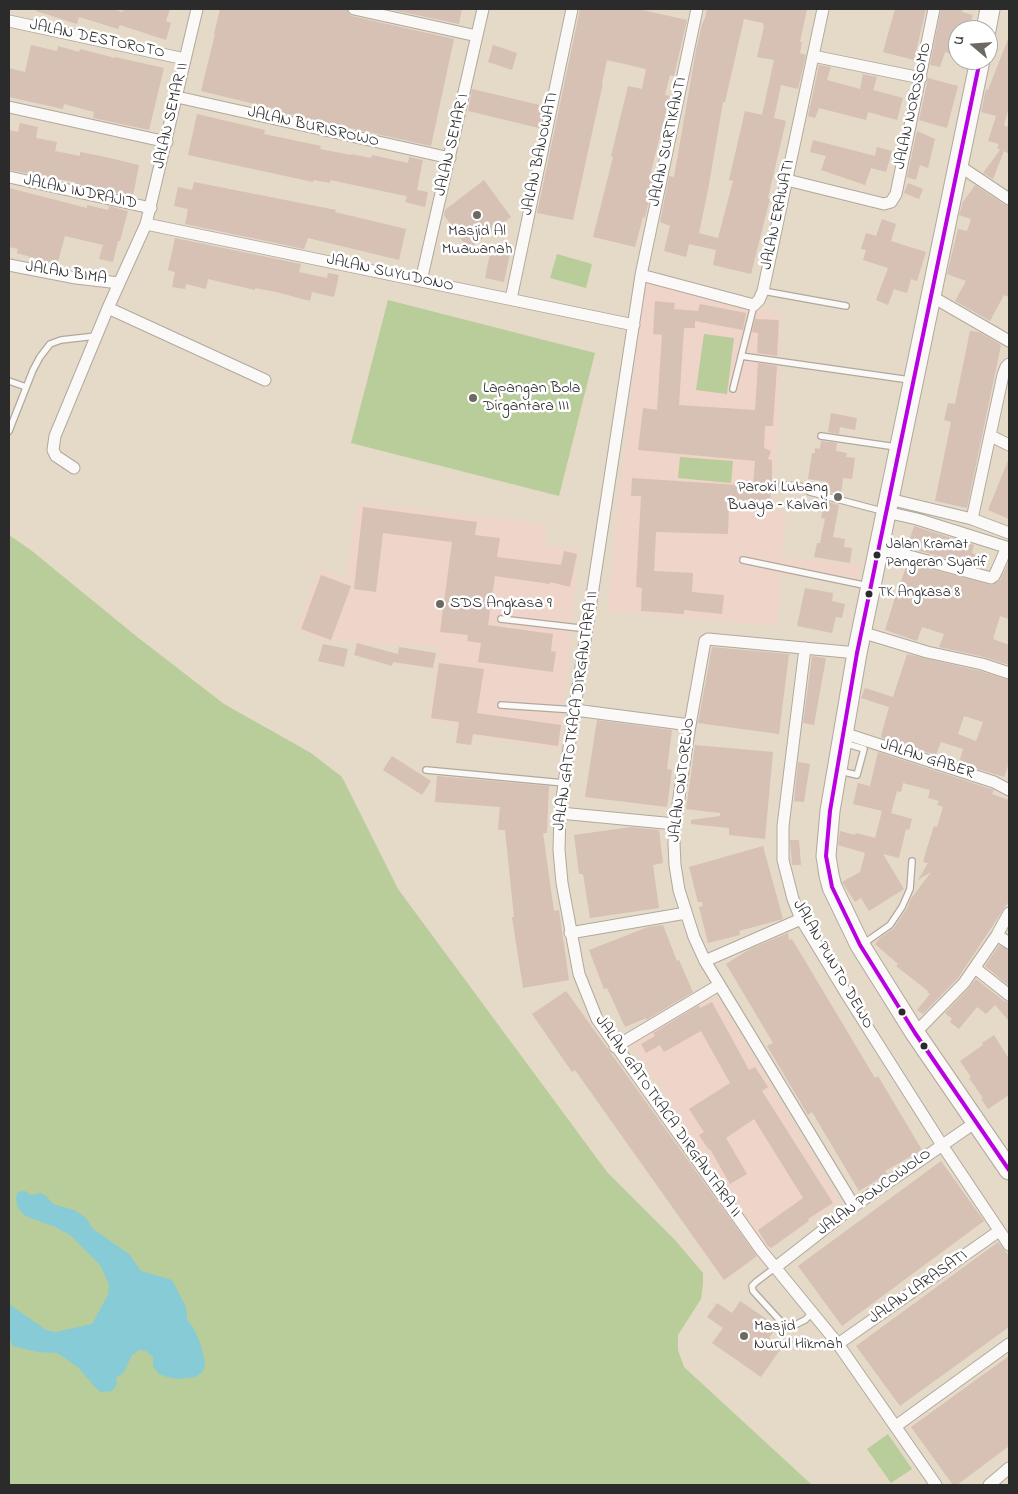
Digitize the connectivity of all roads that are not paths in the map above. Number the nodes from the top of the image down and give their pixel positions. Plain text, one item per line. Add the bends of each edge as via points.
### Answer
1 (197, 9) edge
2 (354, 9) edge
3 (483, 9) edge
4 (572, 9) edge
5 (697, 9) edge
6 (823, 9) edge
7 (934, 9) edge
8 (9, 21) edge
9 (477, 36) junction
10 (813, 56) junction
11 (185, 60) junction
12 (978, 70) edge
13 (921, 78) junction
14 (176, 97) junction
15 (9, 106) edge
16 (167, 142) junction
17 (450, 158) junction
18 (958, 165) junction
19 (9, 177) edge
20 (787, 180) junction
21 (1009, 198) edge
22 (151, 208) junction
23 (146, 224) junction
24 (9, 265) edge
25 (641, 275) junction
26 (421, 281) junction
27 (119, 283) junction
28 (762, 291) junction
29 (931, 296) junction
30 (510, 299) junction
31 (754, 305) junction
32 (846, 306) dead end
33 (108, 308) junction
34 (634, 325) junction
35 (96, 336) junction
36 (1009, 341) edge
37 (742, 356) junction
38 (1009, 364) edge
39 (265, 380) dead end
40 (913, 380) junction
41 (9, 381) edge
42 (26, 387) junction
43 (733, 389) dead end
44 (9, 431) edge
45 (821, 436) dead end
46 (991, 436) junction
47 (1009, 445) edge
48 (899, 447) junction
49 (74, 468) dead end
50 (810, 492) dead end
51 (887, 505) junction
52 (972, 519) junction
53 (1009, 533) edge
54 (879, 548) junction
55 (1008, 548) edge
56 (742, 560) dead end
57 (870, 587) junction
58 (501, 619) dead end
59 (588, 629) junction
60 (861, 632) junction
61 (805, 648) junction
62 (856, 653) junction
63 (1009, 673) edge
64 (502, 705) dead end
65 (575, 710) junction
66 (690, 725) junction
67 (842, 737) junction
68 (426, 770) dead end
69 (564, 783) junction
70 (1009, 790) edge
71 (560, 813) junction
72 (675, 824) junction
73 (912, 861) dead end
74 (686, 913) junction
75 (1009, 913) edge
76 (802, 919) junction
77 (570, 933) junction
78 (997, 936) junction
79 (1009, 943) edge
80 (860, 946) junction
81 (705, 961) junction
82 (975, 968) junction
83 (719, 985) junction
84 (1009, 995) edge
85 (915, 1033) junction
86 (615, 1047) junction
87 (976, 1122) junction
88 (942, 1145) junction
89 (1009, 1170) edge
90 (854, 1206) junction
91 (999, 1231) junction
92 (1009, 1244) edge
93 (776, 1268) junction
94 (814, 1312) junction
95 (838, 1344) junction
96 (1009, 1344) edge
97 (896, 1426) junction
98 (1009, 1468) edge
99 (936, 1485) edge
100 (989, 1485) edge

1 - 11 street, JALAN SEMAR II
2 - 9 street
3 - 9 street, JALAN SEMAR I
4 - 30 street, JALAN BANOWATI
5 - 25 street, JALAN SURTIKANTI
6 - 10 street, JALAN ERAWATI
7 - 13 street, JALAN NOROSOMO
8 - 11 street, JALAN DESTOROTO
9 - 17 street, JALAN SEMAR I
10 - 13 street
10 - 20 street, JALAN ERAWATI
11 - 14 street, JALAN SEMAR II
12 - 18 main road
13 - 20 street, JALAN NOROSOMO via 896,194 891,202 884,204
14 - 16 street, JALAN SEMAR II
14 - 17 street, JALAN BURISROWO
15 - 16 street
16 - 22 street, JALAN SEMAR II
17 - 26 street, JALAN SEMAR I
18 - 21 street
18 - 29 main road
19 - 22 street, JALAN INDRAJID
20 - 28 street, JALAN ERAWATI
22 - 23 street, JALAN SEMAR II
23 - 26 street, JALAN SUYUDONO
23 - 27 street, JALAN BIMA
24 - 27 street, JALAN BIMA
25 - 31 street
25 - 34 street, JALAN GATOTKACA DIRGANTARA II
26 - 30 street, JALAN SUYUDONO
27 - 33 street
28 - 31 street, JALAN ERAWATI
28 - 32 lane
29 - 36 street
29 - 40 main road
30 - 34 street, JALAN SUYUDONO
31 - 37 lane
33 - 35 street
33 - 39 street
34 - 59 street, JALAN GATOTKACA DIRGANTARA II
35 - 42 lane via 50,344 36,363
35 - 49 street via 53,444 56,456
37 - 40 lane
37 - 43 lane
38 - 46 street via 1003,376
40 - 48 main road
41 - 42 lane
42 - 44 lane
45 - 48 lane
46 - 47 street
46 - 52 street
48 - 51 main road
50 - 51 lane
51 - 52 street
51 - 54 main road
51 - 55 street
52 - 53 street
54 - 55 street via 991,578
54 - 57 main road
56 - 57 lane
57 - 60 main road
58 - 59 lane
59 - 65 street, JALAN GATOTKACA DIRGANTARA II
60 - 62 main road
60 - 63 street
61 - 62 street, JALAN ONTOREJO
61 - 66 street, JALAN ONTOREJO via 706,640
61 - 76 street, JALAN PUNTO DEWO via 782,843 786,877
62 - 67 main road
64 - 65 lane
65 - 66 street
65 - 69 street, JALAN GATOTKACA DIRGANTARA II
66 - 72 street, JALAN ONTOREJO
67 - 70 street, JALAN GABER via 994,782
67 - 80 main road via 826,856 828,875
68 - 69 lane
69 - 71 street, JALAN GATOTKACA DIRGANTARA II
71 - 72 street
71 - 77 street, JALAN GATOTKACA DIRGANTARA II via 559,850
72 - 74 street, JALAN ONTOREJO via 675,865
73 - 80 lane via 910,889 902,907 890,924
74 - 77 street
74 - 81 street, JALAN ONTOREJO
75 - 78 street
76 - 81 street
76 - 88 street, JALAN PUNTO DEWO
77 - 86 street, JALAN GATOTKACA DIRGANTARA II via 587,997 596,1019
78 - 79 street
78 - 82 street
80 - 85 main road
81 - 83 street, JALAN ONTOREJO
82 - 84 street
82 - 85 street
83 - 86 street
83 - 90 street, JALAN ONTOREJO
85 - 87 main road
86 - 93 street, JALAN GATOTKACA DIRGANTARA II
87 - 88 street, JALAN PONCOWOLO
87 - 89 main road
88 - 90 street, JALAN PONCOWOLO
88 - 91 street, JALAN PUNTO DEWO
90 - 93 street, JALAN PONCOWOLO
91 - 92 street, JALAN PUNTO DEWO
91 - 95 street, JALAN LARASATI
93 - 94 street, JALAN GATOTKACA DIRGANTARA II
93 - 94 lane via 752,1286 753,1291 784,1324 797,1324
94 - 95 street, JALAN GATOTKACA DIRGANTARA II
95 - 97 street, JALAN GATOTKACA DIRGANTARA II
96 - 97 street
97 - 99 street, JALAN GATOTKACA DIRGANTARA II
98 - 100 street

